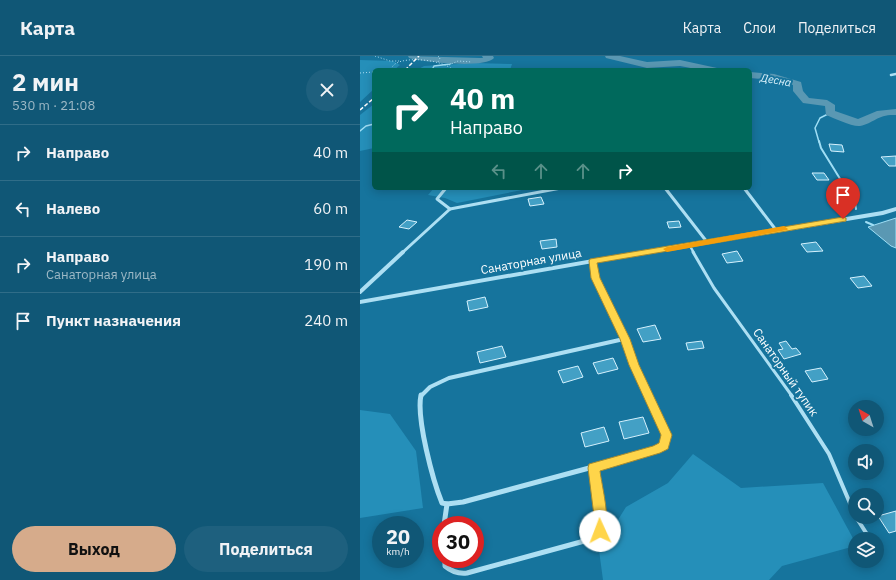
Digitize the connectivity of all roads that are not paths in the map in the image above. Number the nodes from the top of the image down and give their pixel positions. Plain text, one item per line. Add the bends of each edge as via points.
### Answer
1 (891, 74) dead end
2 (896, 74) edge
3 (444, 190) edge
4 (551, 190) edge
5 (666, 190) edge
6 (746, 190) edge
7 (450, 209) junction
8 (896, 209) edge
9 (776, 230) junction
10 (707, 242) junction
11 (690, 246) junction
12 (593, 261) junction
13 (360, 292) edge
14 (360, 302) edge
15 (625, 339) junction
16 (594, 468) junction
17 (848, 499) edge
18 (447, 504) junction
19 (445, 516) edge
20 (448, 568) edge

1 - 2 street
3 - 7 street via 437,199
4 - 7 street
5 - 10 street
6 - 9 street
7 - 13 street
8 - 9 street, Санаторная улица
9 - 10 street, Санаторная улица
10 - 11 street, Санаторная улица
11 - 12 street, Санаторная улица
11 - 17 lane, Санаторный тупик via 714,288 802,410 829,454
12 - 14 street, Санаторная улица
12 - 15 street via 596,278
15 - 16 street via 666,438 664,446 656,450
15 - 18 street via 449,378 426,389 420,396 419,410 437,491 442,503
16 - 18 street
16 - 20 street via 600,531 588,540 467,573 459,574
18 - 19 street

